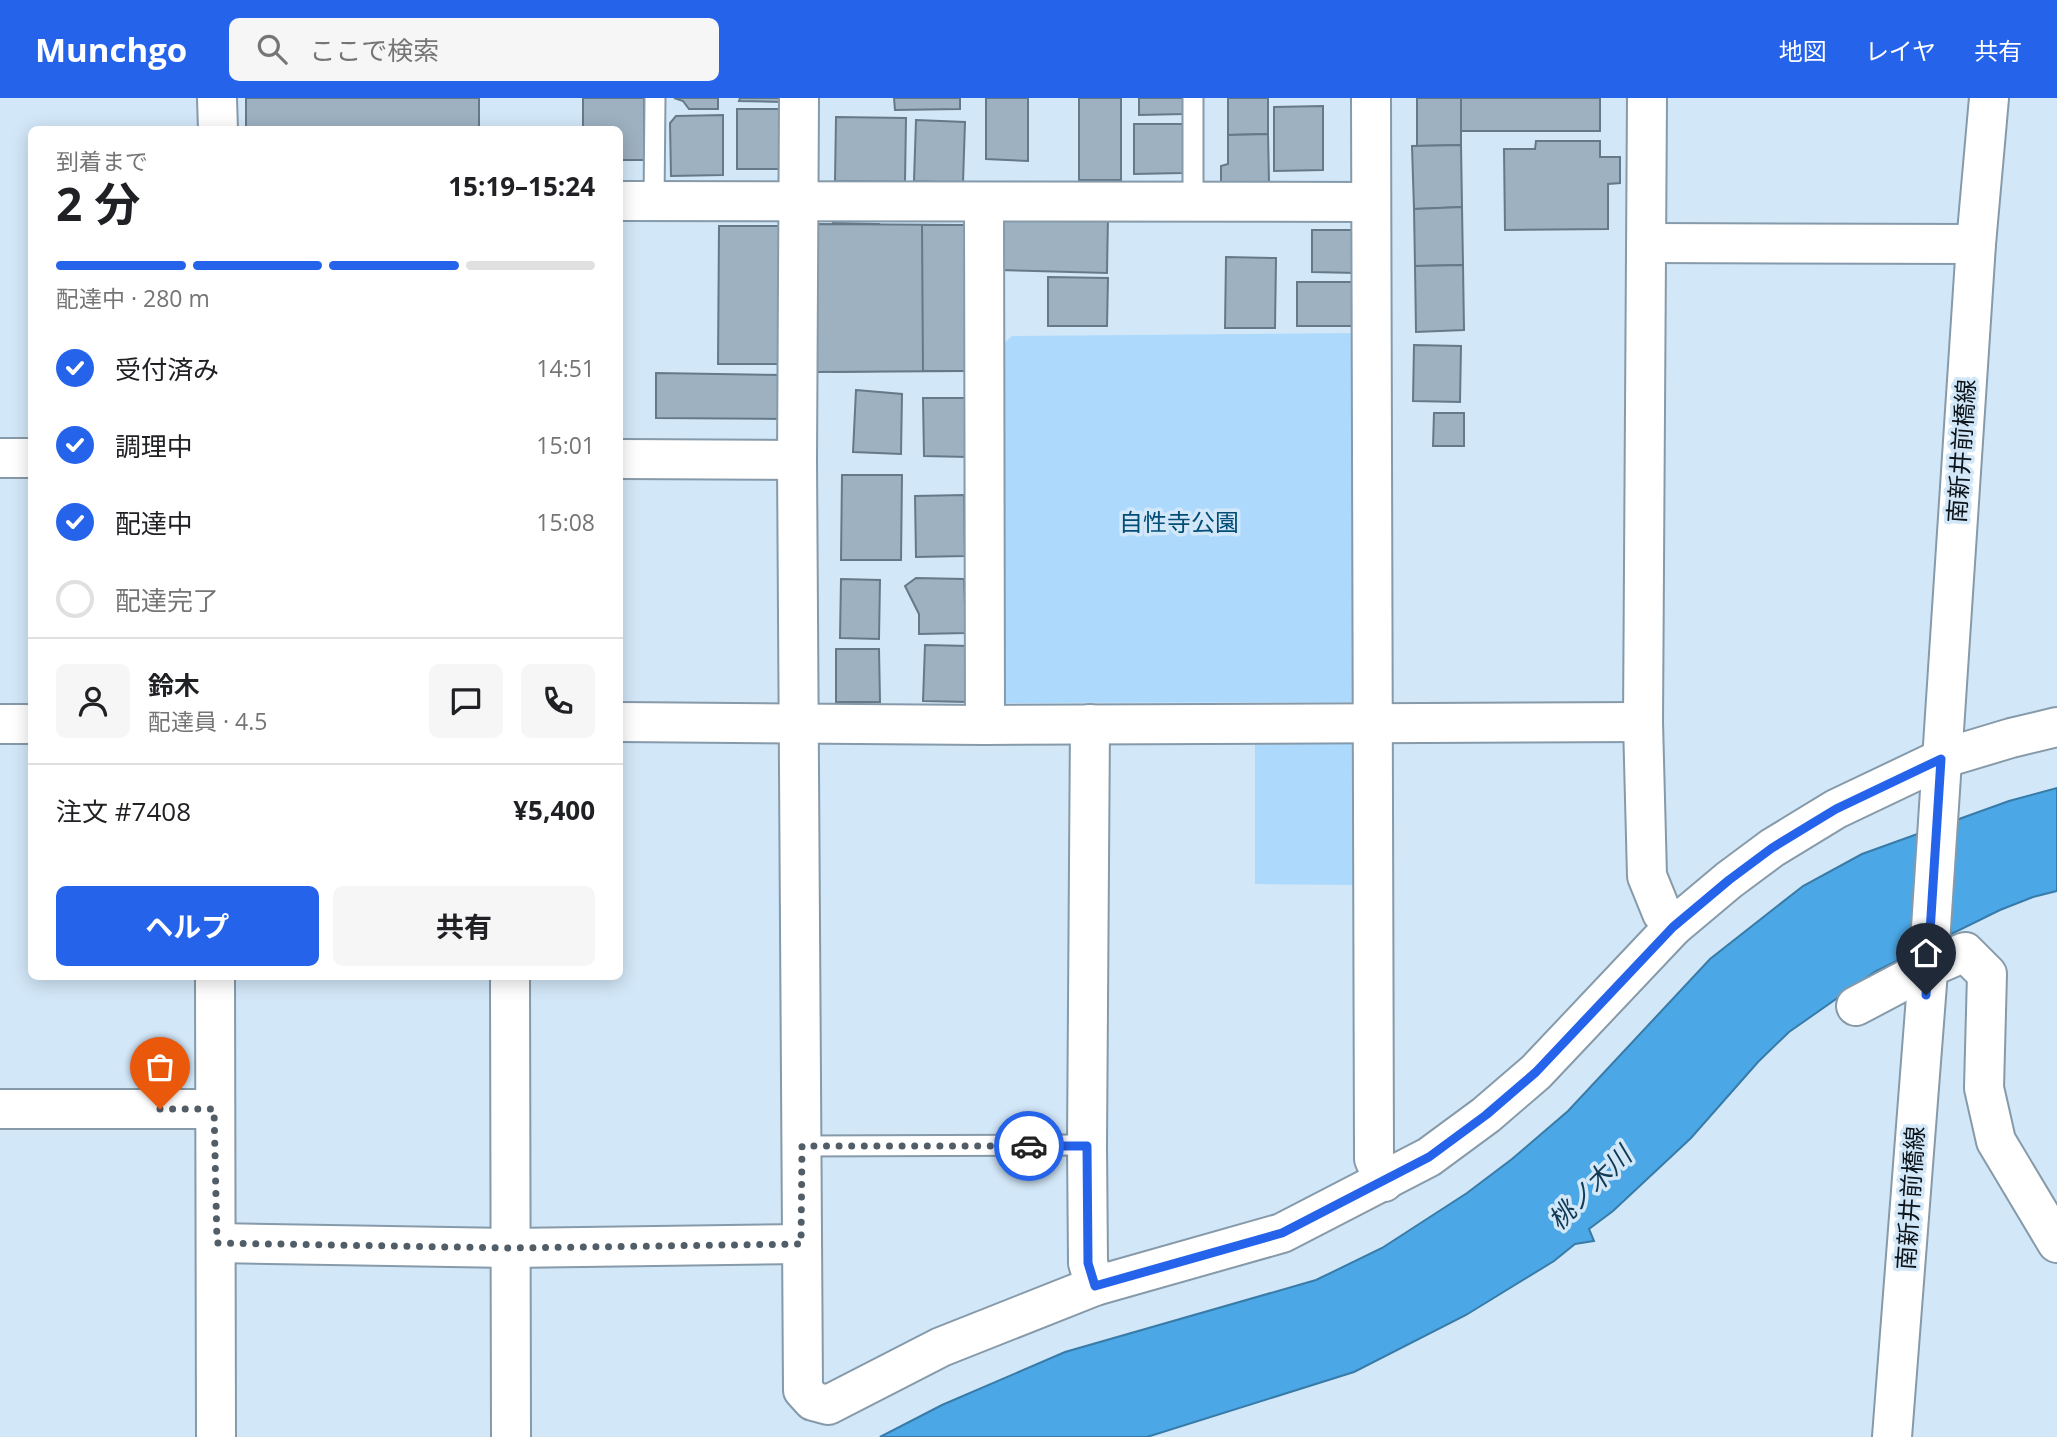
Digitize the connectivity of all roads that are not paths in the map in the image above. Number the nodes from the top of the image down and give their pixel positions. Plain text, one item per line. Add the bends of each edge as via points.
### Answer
1 (217, 98) edge
2 (655, 98) edge
3 (799, 98) edge
4 (1193, 98) edge
5 (1371, 98) edge
6 (1647, 98) edge
7 (1989, 98) edge
8 (218, 126) edge
9 (798, 201) junction
10 (1193, 201) junction
11 (637, 202) edge
12 (984, 202) junction
13 (1370, 202) junction
14 (1648, 243) junction
15 (1976, 244) junction
16 (0, 458) edge
17 (28, 458) edge
18 (623, 460) edge
19 (797, 460) junction
20 (623, 722) edge
21 (1643, 722) junction
22 (0, 724) edge
23 (28, 724) edge
24 (799, 724) junction
25 (1090, 724) junction
26 (985, 725) junction
27 (1373, 725) junction
28 (2057, 727) edge
29 (1941, 759) junction
30 (1673, 927) junction
31 (1929, 963) junction
32 (215, 980) edge
33 (510, 980) edge
34 (1856, 1006) dead end
35 (0, 1109) edge
36 (214, 1109) junction
37 (802, 1146) junction
38 (1087, 1146) junction
39 (1384, 1182) junction
40 (217, 1243) junction
41 (2057, 1243) edge
42 (801, 1244) junction
43 (510, 1248) junction
44 (1095, 1286) junction
45 (216, 1437) edge
46 (511, 1437) edge
47 (1892, 1437) edge

1 - 8 street
2 - 11 lane
3 - 9 street
4 - 10 lane
5 - 13 street
6 - 14 street
7 - 15 street, 南新井前橋線
9 - 11 street
9 - 12 street
9 - 19 street
10 - 12 street
10 - 13 street
12 - 26 street
13 - 27 street
14 - 15 street
14 - 21 street
15 - 29 street, 南新井前橋線
16 - 17 street
18 - 19 street
19 - 24 street
20 - 24 street
21 - 27 street
21 - 30 street via 1647,876
22 - 23 street
24 - 26 street
24 - 37 street
25 - 26 street
25 - 27 street
25 - 38 street
27 - 39 street via 1374,1159
28 - 29 street
29 - 30 street via 1836,809 1772,848
29 - 31 street, 南新井前橋線
30 - 39 street via 1536,1072 1429,1157
31 - 34 street
31 - 41 street via 1965,952 1987,974 1984,1088 1996,1141
31 - 47 street, 南新井前橋線
32 - 36 street
33 - 43 street
35 - 36 street
36 - 40 street
37 - 38 lane
37 - 42 street
38 - 44 street via 1088,1263
39 - 44 street via 1282,1233
40 - 43 street
40 - 45 street
42 - 43 street
42 - 44 street via 803,1390 813,1401 828,1405 941,1347
43 - 46 street

